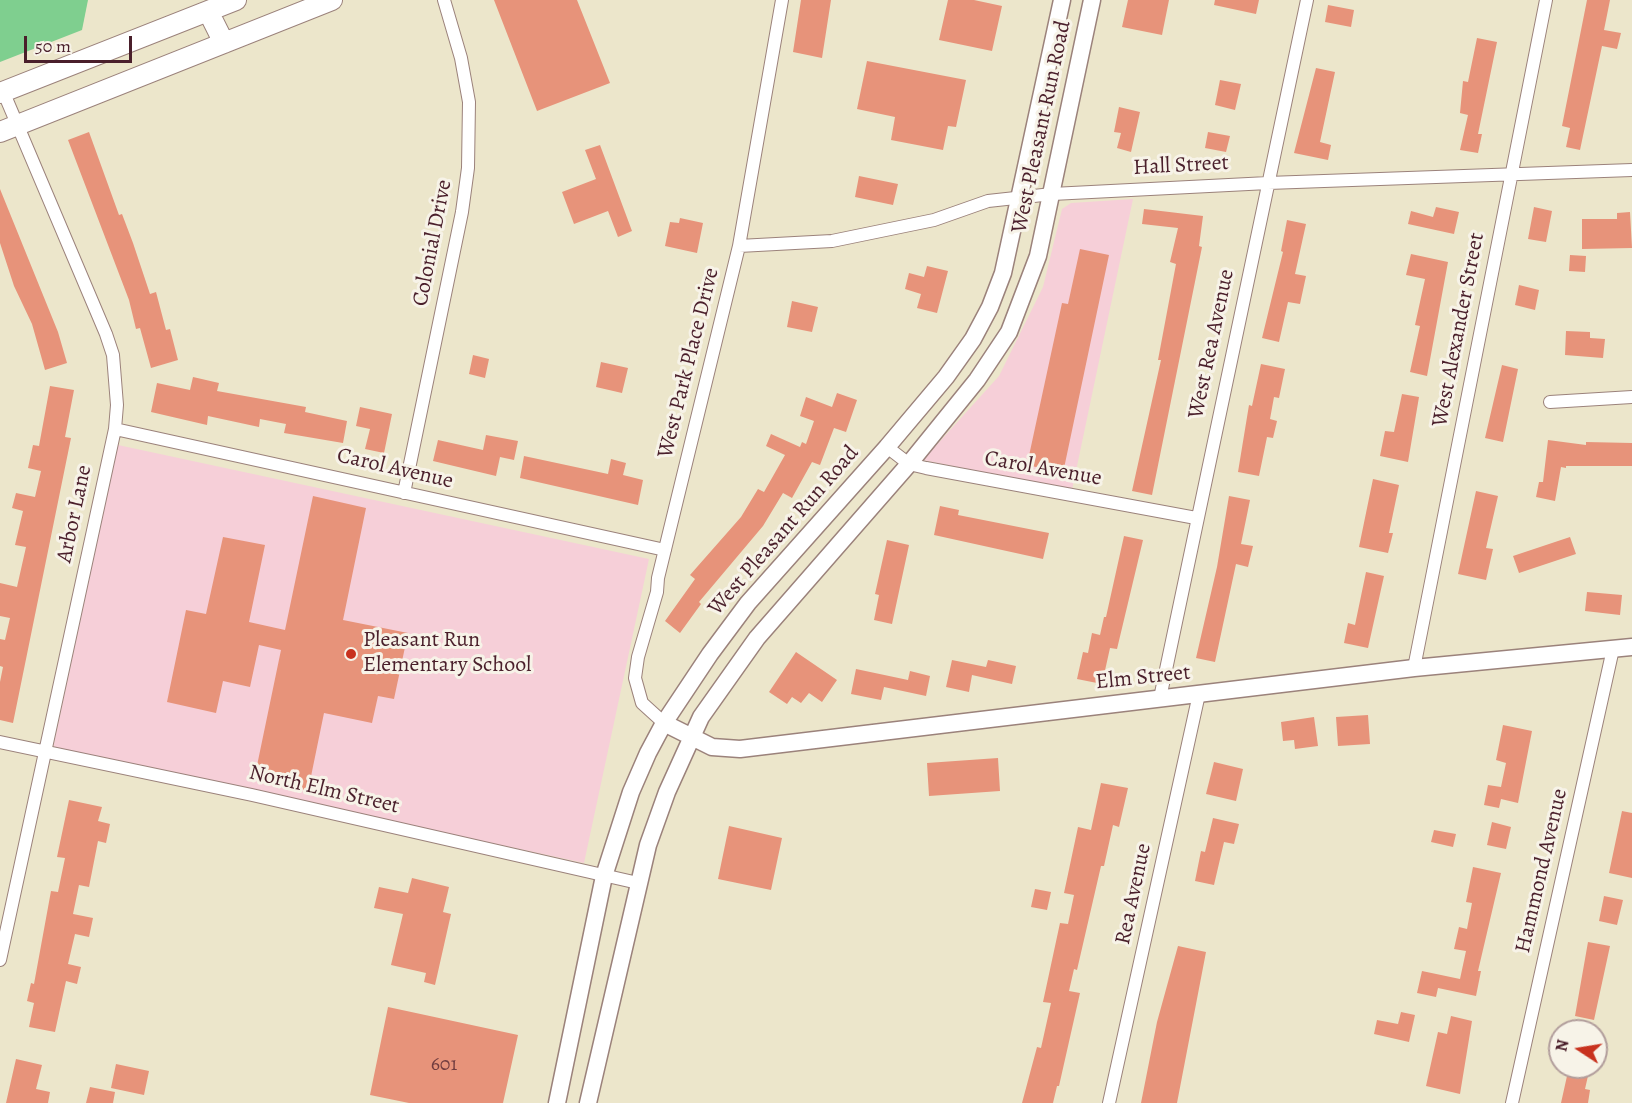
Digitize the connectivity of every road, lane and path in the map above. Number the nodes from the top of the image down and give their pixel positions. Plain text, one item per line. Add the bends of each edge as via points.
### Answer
1 (236, 0) edge
2 (333, 0) edge
3 (444, 0) edge
4 (782, 0) edge
5 (1062, 0) edge
6 (1092, 0) edge
7 (1307, 0) edge
8 (1545, 0) edge
9 (208, 11) junction
10 (224, 43) junction
11 (2, 92) edge
12 (9, 129) edge
13 (1632, 170) edge
14 (1509, 175) junction
15 (1268, 183) junction
16 (1052, 194) junction
17 (1021, 197) junction
18 (739, 246) junction
19 (1632, 397) edge
20 (1550, 402) dead end
21 (115, 429) junction
22 (887, 447) junction
23 (909, 464) junction
24 (404, 493) junction
25 (1196, 518) junction
26 (665, 550) junction
27 (1632, 647) edge
28 (1614, 649) junction
29 (1414, 668) junction
30 (1199, 694) junction
31 (1160, 698) junction
32 (664, 723) junction
33 (691, 737) junction
34 (0, 742) edge
35 (44, 751) junction
36 (604, 876) junction
37 (638, 883) junction
38 (0, 960) edge
39 (557, 1103) edge
40 (588, 1103) edge
41 (1109, 1103) edge
42 (1512, 1103) edge

1 - 9 main road
2 - 10 main road
3 - 24 street, Colonial Drive via 461,58 468,102 468,168
4 - 18 street, West Park Place Drive
5 - 17 main road, West Pleasant Run Road
6 - 16 main road, West Pleasant Run Road
7 - 15 street, West Rea Avenue
8 - 14 street, West Alexander Street
9 - 10 main road
9 - 11 main road
10 - 12 main road
11 - 12 street, Arbor Lane
12 - 21 street, Arbor Lane via 113,355 117,381
13 - 14 street, Hall Street
14 - 15 street, Hall Street
14 - 29 street, West Alexander Street
15 - 16 street, Hall Street
15 - 25 street, West Rea Avenue
16 - 17 street, Hall Street
16 - 23 main road, West Pleasant Run Road via 1038,256 1009,332 978,380
17 - 18 street, Hall Street via 988,201 898,229 832,241
17 - 22 main road, West Pleasant Run Road via 1003,273 973,339
18 - 26 street, West Park Place Drive
19 - 20 street
21 - 24 street, Carol Avenue
21 - 35 street, Arbor Lane
22 - 23 street, Carol Avenue
22 - 32 main road, West Pleasant Run Road via 747,603
23 - 25 street, Carol Avenue
23 - 33 main road, West Pleasant Run Road via 756,638 714,695
24 - 26 street, Carol Avenue
25 - 31 street, West Rea Avenue
26 - 32 street, West Park Place Drive via 635,678 642,704
27 - 28 main road, Elm Street
28 - 29 main road, Elm Street
28 - 42 street, Hammond Avenue
29 - 30 main road, Elm Street
30 - 31 main road, Elm Street
30 - 41 street, Rea Avenue
31 - 33 main road, Elm Street via 740,749 712,747
32 - 33 main road, Elm Street
32 - 36 main road, West Pleasant Run Road via 631,792
33 - 37 main road, West Pleasant Run Road via 663,802
34 - 35 street, North Elm Street
35 - 36 street, North Elm Street
35 - 38 street, Arbor Lane
36 - 37 street, North Elm Street
36 - 39 main road, West Pleasant Run Road
37 - 40 main road, West Pleasant Run Road

